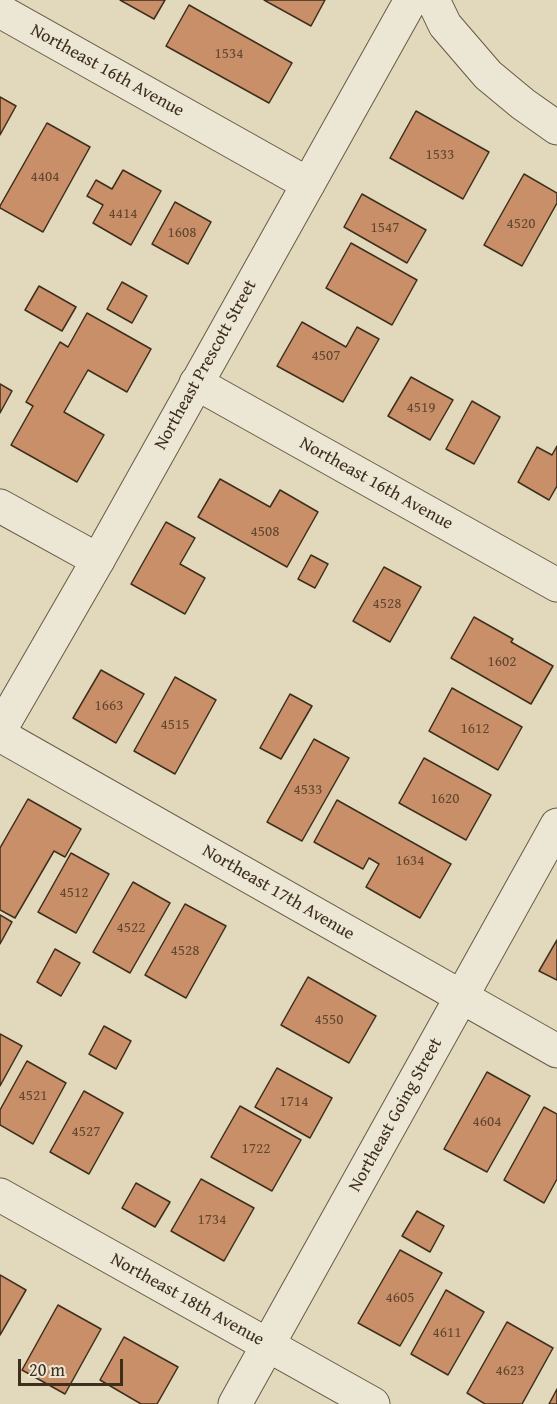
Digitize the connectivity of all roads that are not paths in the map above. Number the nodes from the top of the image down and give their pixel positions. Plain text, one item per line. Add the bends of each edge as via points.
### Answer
1 (411, 0) edge
2 (433, 0) edge
3 (0, 11) edge
4 (557, 128) edge
5 (308, 184) junction
6 (196, 383) junction
7 (0, 506) edge
8 (98, 560) junction
9 (557, 585) edge
10 (0, 730) edge
11 (0, 735) edge
12 (557, 825) edge
13 (461, 998) junction
14 (557, 1051) edge
15 (0, 1196) edge
16 (268, 1345) junction
17 (235, 1404) edge
18 (373, 1404) edge

1 - 5 street, Northeast Prescott Street
2 - 4 street via 445,25 488,75
3 - 5 street, Northeast 16th Avenue
5 - 6 street, Northeast Prescott Street
6 - 8 street, Northeast Prescott Street
6 - 9 street, Northeast 16th Avenue
7 - 8 street
8 - 10 street, Northeast Prescott Street
11 - 13 street, Northeast 17th Avenue
12 - 13 street, Northeast Going Street
13 - 14 street, Northeast 17th Avenue
13 - 16 street, Northeast Going Street
15 - 16 street, Northeast 18th Avenue
16 - 17 street, Northeast Going Street
16 - 18 street, Northeast 18th Avenue

